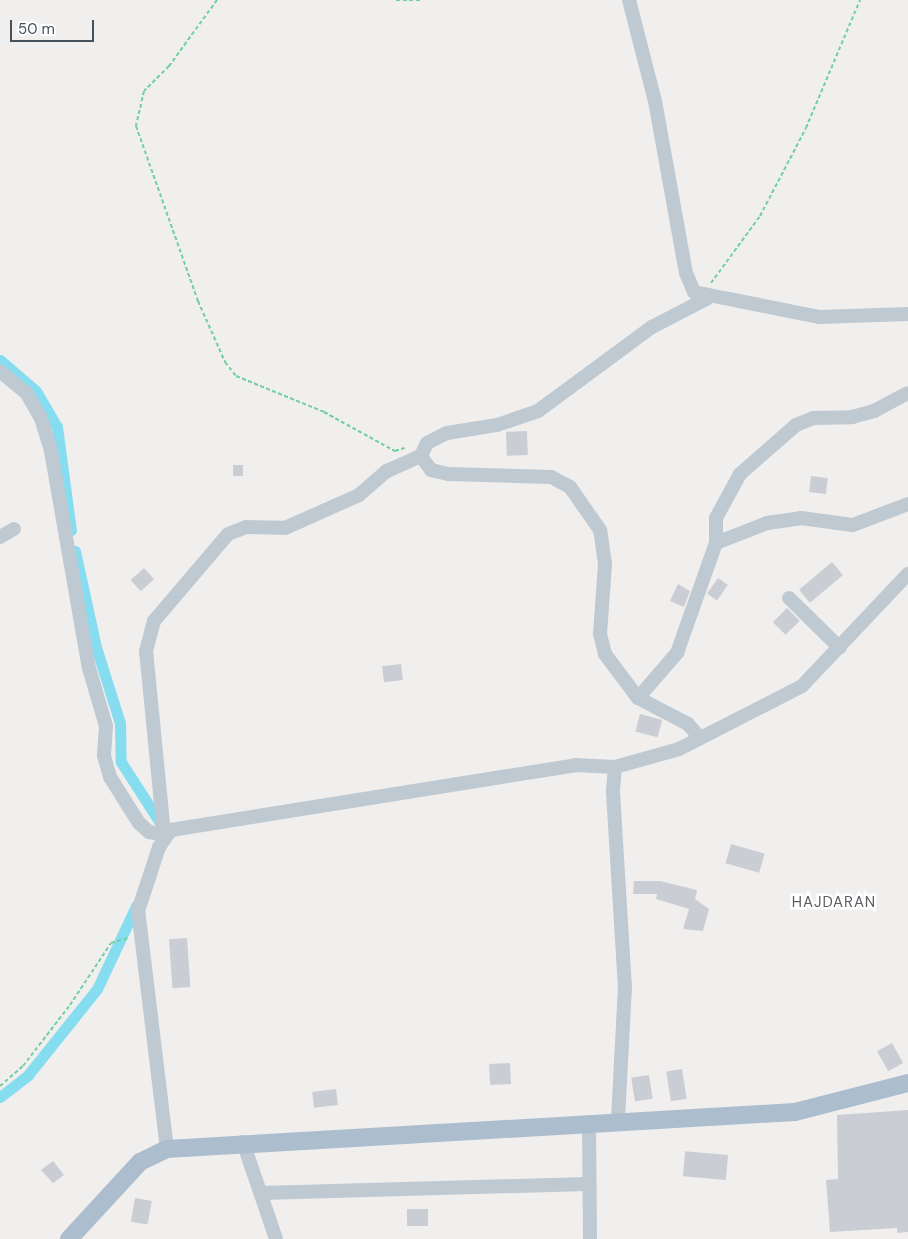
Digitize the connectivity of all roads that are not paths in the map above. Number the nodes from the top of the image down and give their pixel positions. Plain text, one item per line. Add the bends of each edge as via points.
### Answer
1 (629, 0) edge
2 (704, 297) junction
3 (908, 314) edge
4 (0, 371) edge
5 (908, 393) edge
6 (424, 449) junction
7 (908, 504) edge
8 (14, 529) dead end
9 (0, 537) edge
10 (716, 543) junction
11 (908, 574) edge
12 (789, 598) dead end
13 (840, 648) junction
14 (638, 698) junction
15 (700, 738) junction
16 (615, 767) junction
17 (160, 833) junction
18 (908, 1083) edge
19 (618, 1121) junction
20 (589, 1122) junction
21 (243, 1142) junction
22 (167, 1149) junction
23 (587, 1184) junction
24 (262, 1193) junction
25 (69, 1239) edge
26 (276, 1239) edge
27 (590, 1239) edge

1 - 2 street via 670,169 686,273
2 - 3 street via 819,317
2 - 6 street via 652,328 538,411 497,425 448,433
4 - 17 street via 27,394 41,418 89,668 106,726 104,756 110,777
5 - 10 street via 874,412 852,418 813,418 796,425 740,474 716,518
6 - 14 street via 431,470 448,474 551,477 570,487 600,530 605,564 600,634 605,654
6 - 17 street via 387,471 359,495 285,528 246,527 228,534 154,621 146,651
7 - 10 street via 853,525 801,518 767,523
8 - 9 street
10 - 14 street via 677,653
11 - 13 street
12 - 13 street
13 - 15 street via 788,695
14 - 15 street via 688,724
15 - 16 street
16 - 17 street via 575,765 191,825
16 - 19 street via 613,792 625,986
17 - 22 street via 141,896 138,918
18 - 19 main road via 796,1112
19 - 20 main road
20 - 21 main road
20 - 23 street
21 - 22 main road
21 - 24 street
22 - 25 main road via 140,1162
23 - 24 street
23 - 27 street
24 - 26 street

